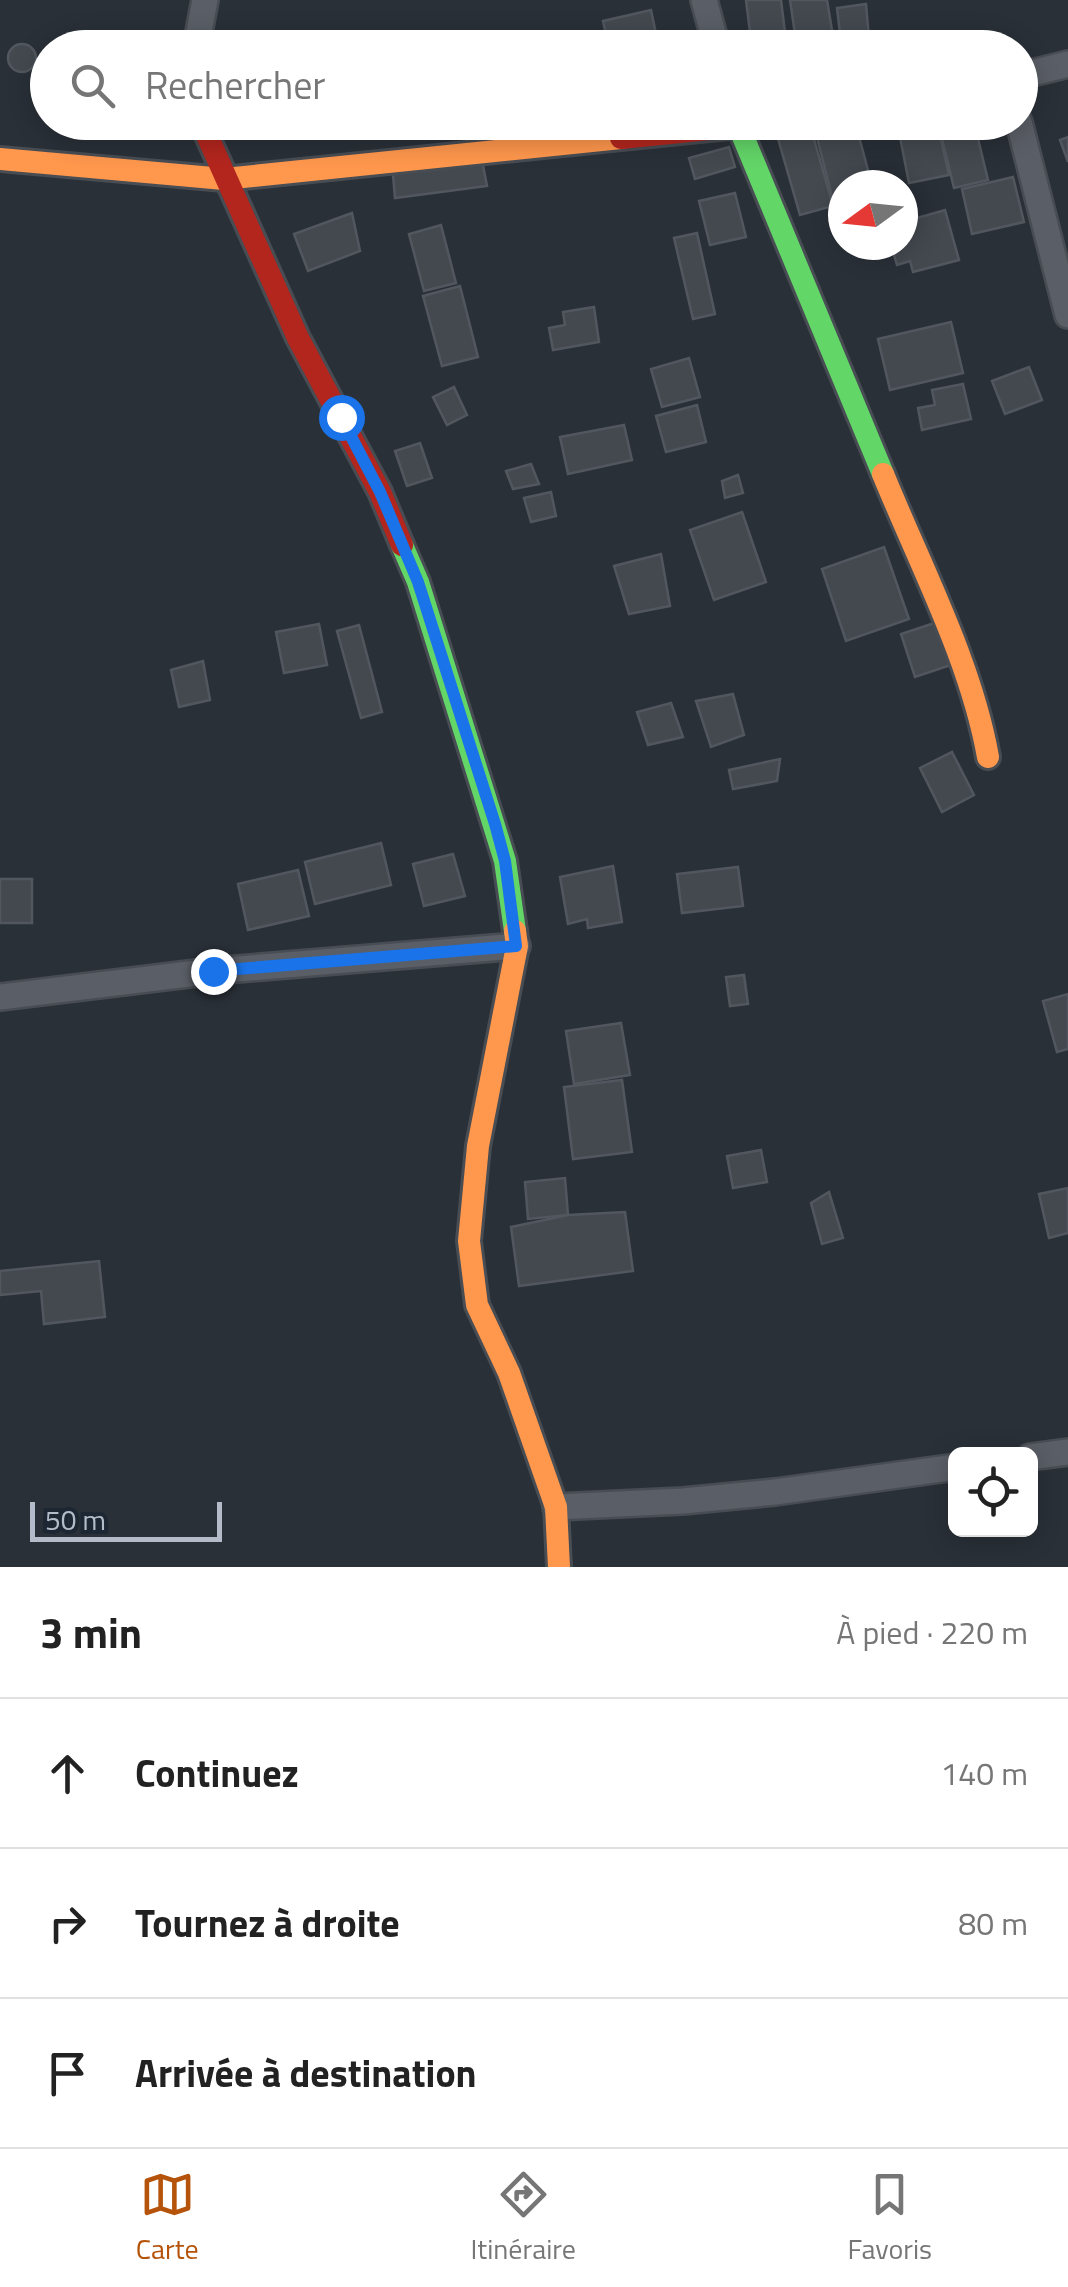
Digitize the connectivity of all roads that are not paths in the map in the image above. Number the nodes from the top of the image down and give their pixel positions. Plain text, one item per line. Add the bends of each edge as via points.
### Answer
1 (205, 0) edge
2 (704, 0) edge
3 (199, 30) edge
4 (712, 30) edge
5 (1068, 64) edge
6 (1038, 72) edge
7 (208, 140) edge
8 (595, 140) edge
9 (744, 140) edge
10 (1023, 140) edge
11 (0, 159) edge
12 (224, 179) junction
13 (1068, 314) edge
14 (988, 757) dead end
15 (516, 946) junction
16 (0, 997) edge
17 (1068, 1452) edge
18 (1038, 1456) edge
19 (948, 1468) edge
20 (556, 1507) junction
21 (559, 1567) edge

1 - 3 street
2 - 4 street
5 - 6 street
7 - 12 street
8 - 12 street
9 - 14 street via 960,661 982,718
10 - 13 street
11 - 12 street
12 - 15 street via 418,582 500,842
15 - 16 street
15 - 20 street via 478,1146 469,1241 477,1305 509,1373
17 - 18 street
19 - 20 street via 756,1494
20 - 21 street

